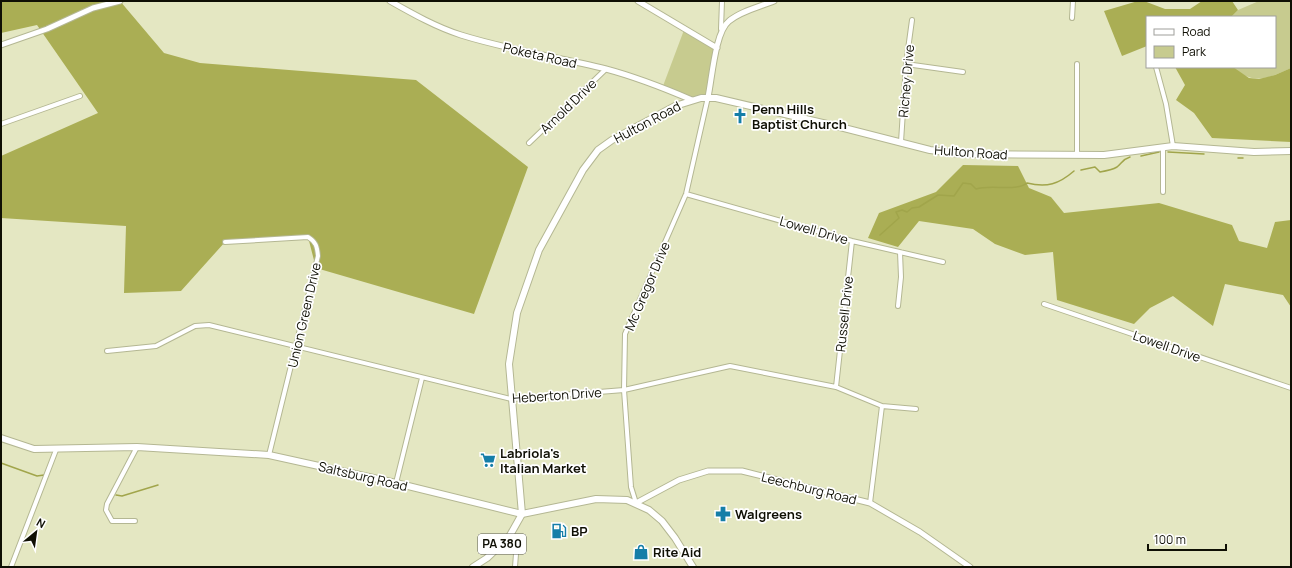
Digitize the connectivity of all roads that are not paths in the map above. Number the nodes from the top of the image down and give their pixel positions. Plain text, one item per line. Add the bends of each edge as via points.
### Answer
1 (120, 1) edge
2 (390, 1) edge
3 (638, 1) edge
4 (722, 1) edge
5 (774, 1) edge
6 (1073, 1) edge
7 (1072, 18) dead end
8 (912, 20) dead end
9 (721, 29) junction
10 (1, 45) edge
11 (717, 48) junction
12 (906, 64) junction
13 (1077, 64) dead end
14 (1156, 68) edge
15 (606, 69) junction
16 (963, 72) dead end
17 (80, 96) dead end
18 (708, 98) junction
19 (692, 100) junction
20 (1, 124) edge
21 (901, 142) junction
22 (529, 143) dead end
23 (1173, 146) junction
24 (1163, 147) junction
25 (1291, 151) edge
26 (1077, 155) junction
27 (1163, 192) dead end
28 (686, 194) junction
29 (852, 241) junction
30 (225, 242) dead end
31 (900, 252) junction
32 (943, 262) dead end
33 (1044, 304) dead end
34 (898, 306) dead end
35 (297, 346) junction
36 (107, 351) dead end
37 (422, 378) junction
38 (836, 387) junction
39 (1291, 388) edge
40 (624, 390) junction
41 (511, 399) junction
42 (882, 406) junction
43 (916, 409) dead end
44 (1, 438) edge
45 (137, 447) junction
46 (56, 450) junction
47 (269, 455) junction
48 (396, 483) junction
49 (636, 503) junction
50 (870, 503) junction
51 (522, 514) junction
52 (135, 521) dead end
53 (509, 537) junction
54 (11, 567) edge
55 (473, 567) edge
56 (515, 567) edge
57 (693, 567) edge
58 (970, 567) edge

1 - 10 street via 93,8
2 - 15 street, Poketa Road via 414,15 461,35
3 - 11 street
4 - 9 street
5 - 9 street via 729,20
6 - 7 street
8 - 12 street, Richey Drive
9 - 11 street
11 - 18 street
12 - 16 street
12 - 21 street, Richey Drive
13 - 26 street
14 - 23 street
15 - 19 street, Poketa Road via 663,86
15 - 22 street, Arnold Drive
17 - 20 street
18 - 19 main road, Hulton Road
18 - 21 main road, Hulton Road
18 - 28 street, Mc Gregor Drive
19 - 41 main road, Hulton Road via 675,106 612,140 598,150 583,170 539,250 517,313 509,364
21 - 26 main road, Hulton Road via 930,150 960,154
23 - 24 main road, Hulton Road
23 - 25 main road, Hulton Road via 1254,152
24 - 26 main road, Hulton Road via 1104,155
24 - 27 street
28 - 29 street, Lowell Drive
28 - 40 street, Mc Gregor Drive via 625,334
29 - 31 street, Lowell Drive
29 - 38 street, Russell Drive
30 - 35 street, Union Green Drive via 308,236 314,240 318,256
31 - 32 street, Lowell Drive
31 - 34 street
33 - 39 street, Lowell Drive
35 - 36 street, Heberton Drive via 209,325 196,326 156,346
35 - 37 street, Heberton Drive
35 - 47 street, Union Green Drive
37 - 41 street, Heberton Drive
37 - 48 street
38 - 40 street, Heberton Drive via 730,366
38 - 42 street, Heberton Drive
40 - 41 street, Heberton Drive
40 - 49 street, Mc Gregor Drive via 631,487
41 - 51 main road, Hulton Road
42 - 43 street, Heberton Drive
42 - 50 street
44 - 46 main road, Saltsburg Road via 34,449
45 - 46 main road, Saltsburg Road
45 - 47 main road, Saltsburg Road
45 - 52 street via 106,510 112,521
46 - 54 street
47 - 48 main road, Saltsburg Road
48 - 51 main road, Saltsburg Road
49 - 50 street, Leechburg Road via 679,480 708,471 742,471
49 - 51 main road, Saltsburg Road via 618,499 596,499
49 - 57 main road, Saltsburg Road via 662,521
50 - 58 street, Leechburg Road via 920,532
51 - 53 main road, PA 380
53 - 55 main road, PA 380 via 487,558
53 - 56 street via 516,554

